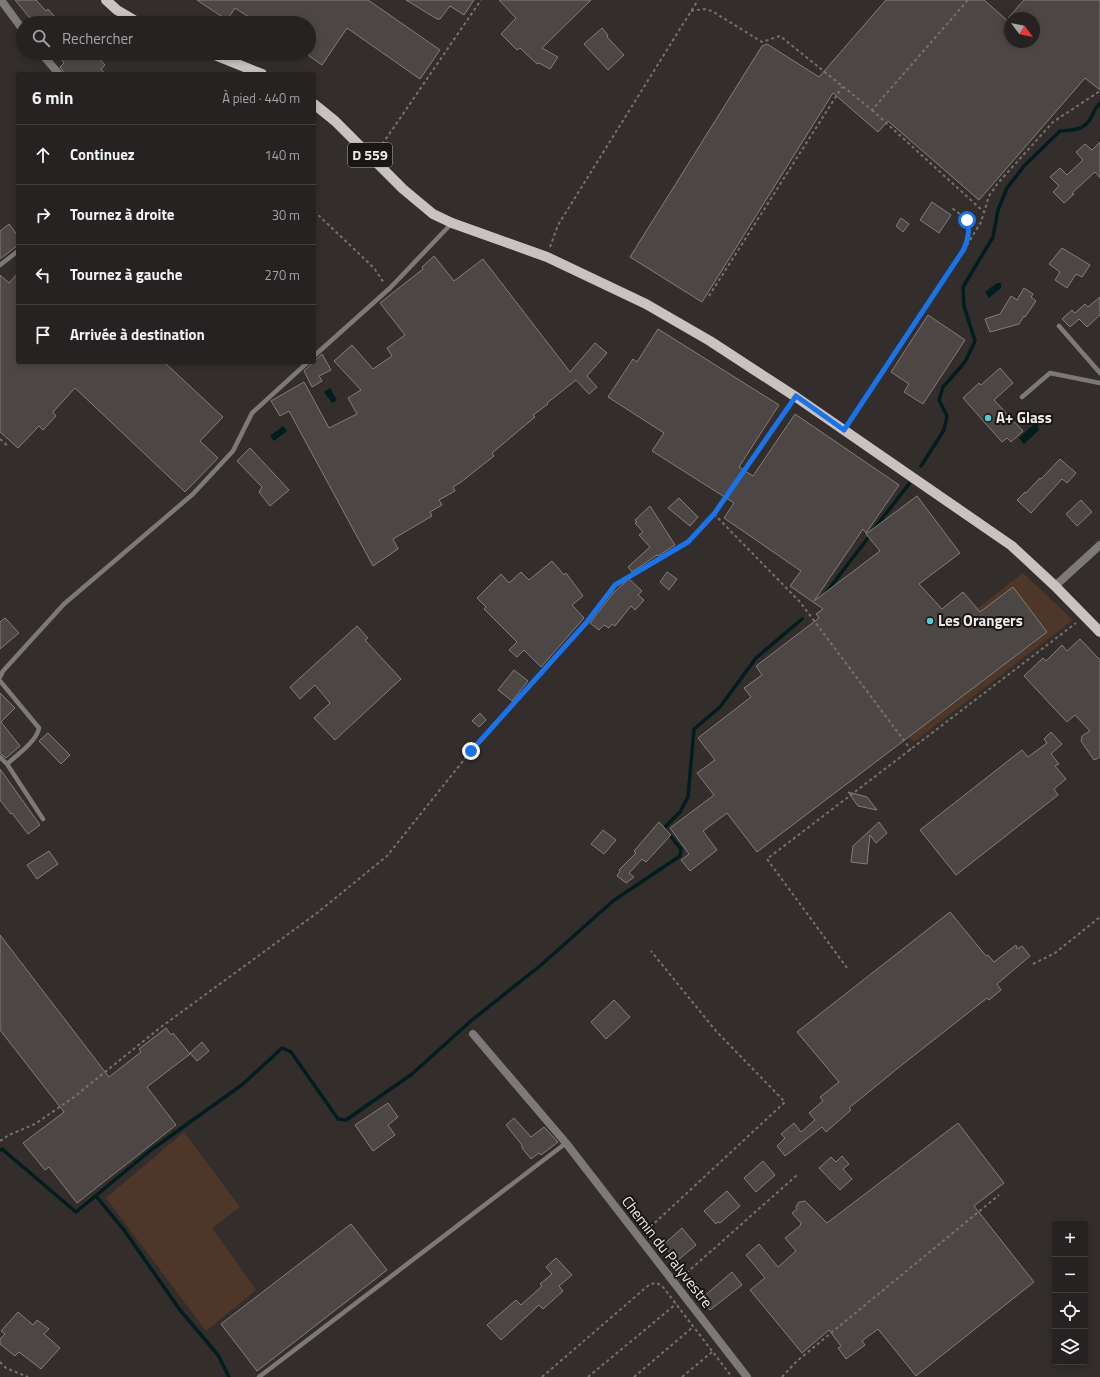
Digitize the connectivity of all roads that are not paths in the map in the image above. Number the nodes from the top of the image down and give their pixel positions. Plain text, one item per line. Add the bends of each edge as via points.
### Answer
1 (1, 0) edge
2 (106, 0) edge
3 (127, 16) edge
4 (16, 20) edge
5 (46, 60) edge
6 (224, 60) edge
7 (246, 71) edge
8 (57, 72) edge
9 (316, 106) edge
10 (452, 223) junction
11 (16, 253) edge
12 (0, 265) edge
13 (1059, 326) dead end
14 (316, 354) edge
15 (306, 364) edge
16 (1100, 373) edge
17 (1100, 383) edge
18 (1022, 397) dead end
19 (1100, 545) edge
20 (1055, 586) junction
21 (1100, 632) edge
22 (0, 677) edge
23 (0, 681) edge
24 (0, 757) edge
25 (7, 764) junction
26 (43, 820) dead end
27 (473, 1034) dead end
28 (566, 1143) junction
29 (260, 1377) edge
30 (747, 1377) edge

1 - 4 street
2 - 3 main road
5 - 8 street
6 - 7 main road
9 - 10 main road, D 559 via 424,208
10 - 14 lane via 389,290
10 - 20 main road, D 559 via 547,257 646,304 710,341 796,396 1012,546
11 - 12 lane
13 - 16 lane
15 - 22 lane via 252,413 233,451 193,494 64,604
17 - 18 lane via 1050,373
19 - 20 street
20 - 21 main road, D 559
23 - 25 lane via 38,728 38,733 32,740
24 - 25 lane
25 - 26 lane
27 - 28 street, Chemin du Palyvestre
28 - 29 lane
28 - 30 street, Chemin du Palyvestre

